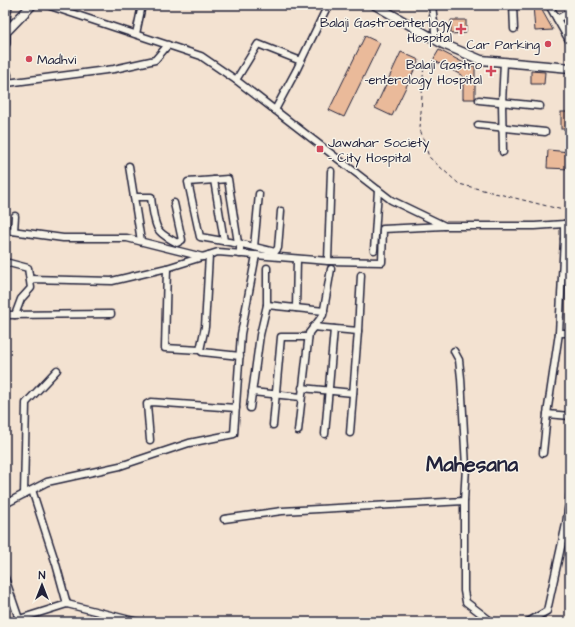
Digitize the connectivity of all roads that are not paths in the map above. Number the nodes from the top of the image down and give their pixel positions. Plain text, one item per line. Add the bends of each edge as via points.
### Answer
1 (7, 5) edge
2 (32, 5) edge
3 (47, 5) edge
4 (142, 5) edge
5 (328, 5) edge
6 (375, 5) edge
7 (432, 5) edge
8 (513, 5) edge
9 (549, 5) edge
10 (570, 12) edge
11 (5, 18) edge
12 (557, 19) junction
13 (514, 29) dead end
14 (5, 33) edge
15 (136, 34) junction
16 (436, 40) junction
17 (570, 42) edge
18 (5, 43) edge
19 (168, 45) junction
20 (301, 61) junction
21 (504, 62) junction
22 (5, 66) edge
23 (570, 68) edge
24 (236, 80) junction
25 (7, 83) junction
26 (5, 98) edge
27 (479, 100) dead end
28 (502, 103) junction
29 (540, 106) dead end
30 (275, 110) junction
31 (478, 125) dead end
32 (503, 127) junction
33 (545, 132) dead end
34 (504, 152) dead end
35 (129, 166) dead end
36 (332, 171) dead end
37 (214, 180) junction
38 (378, 190) junction
39 (259, 194) dead end
40 (134, 197) junction
41 (174, 203) dead end
42 (281, 210) dead end
43 (15, 216) dead end
44 (567, 223) edge
45 (445, 226) junction
46 (5, 230) edge
47 (14, 231) junction
48 (567, 239) edge
49 (141, 241) junction
50 (224, 241) junction
51 (240, 244) junction
52 (254, 247) junction
53 (374, 250) dead end
54 (240, 254) junction
55 (256, 255) junction
56 (206, 256) junction
57 (297, 259) junction
58 (328, 261) junction
59 (5, 262) edge
60 (167, 268) junction
61 (267, 268) dead end
62 (331, 270) dead end
63 (361, 275) dead end
64 (30, 279) junction
65 (267, 305) junction
66 (296, 308) junction
67 (324, 311) junction
68 (111, 314) dead end
69 (5, 315) edge
70 (15, 315) junction
71 (313, 327) junction
72 (334, 329) junction
73 (358, 331) junction
74 (559, 333) junction
75 (570, 333) edge
76 (308, 337) junction
77 (200, 350) junction
78 (454, 351) dead end
79 (240, 356) junction
80 (57, 370) dead end
81 (302, 388) junction
82 (329, 390) junction
83 (252, 392) junction
84 (354, 393) junction
85 (276, 394) junction
86 (302, 397) junction
87 (236, 408) junction
88 (250, 408) dead end
89 (547, 414) junction
90 (570, 416) edge
91 (273, 425) dead end
92 (298, 431) dead end
93 (350, 433) dead end
94 (325, 434) dead end
95 (150, 440) dead end
96 (543, 453) dead end
97 (32, 490) junction
98 (24, 494) junction
99 (570, 495) edge
100 (464, 501) junction
101 (5, 504) edge
102 (224, 519) dead end
103 (5, 578) edge
104 (67, 604) junction
105 (19, 619) junction
106 (10, 622) edge
107 (138, 622) edge
108 (492, 622) edge
109 (528, 622) edge

1 - 11 highway
2 - 14 main road
3 - 15 street
4 - 15 street
5 - 20 street
6 - 16 main road
7 - 16 street
8 - 13 street
9 - 12 street
10 - 12 street
12 - 17 street
14 - 18 highway
15 - 19 street
16 - 21 main road via 482,60
19 - 24 street via 201,56
19 - 25 street via 155,60 114,69
20 - 24 street via 258,44
20 - 30 street
21 - 23 main road
21 - 28 street
22 - 25 street
24 - 30 street
25 - 26 street
27 - 28 street
28 - 29 street
28 - 32 street
30 - 38 street
31 - 32 street
32 - 33 street
32 - 34 street
35 - 40 street
36 - 58 street
37 - 50 street
37 - 50 street via 188,182 200,237
37 - 51 street via 228,179
38 - 45 street via 391,200
38 - 53 street
39 - 52 street
40 - 41 street via 151,197 158,229 164,236 177,243 182,240
40 - 49 street
42 - 52 street via 278,248 275,252
43 - 47 street
44 - 45 street via 535,226
44 - 48 street
45 - 58 street via 383,229 382,262
46 - 47 street
47 - 49 street via 63,238 127,238
48 - 74 street
49 - 56 street
50 - 51 street
51 - 52 street
51 - 54 street
54 - 55 street
54 - 56 street via 218,252
55 - 57 street
55 - 79 street via 241,334
56 - 60 street
56 - 77 street via 204,327
57 - 58 street
57 - 66 street
59 - 64 street via 28,268
60 - 64 street via 112,281
60 - 77 street via 165,348
61 - 65 street
62 - 67 street
63 - 73 street
64 - 70 street via 31,288 21,299
65 - 66 street
65 - 83 street
66 - 67 street
67 - 71 street
68 - 70 street
69 - 70 street
71 - 72 street
71 - 76 street
72 - 73 street
72 - 82 street
73 - 84 street
74 - 75 street
74 - 89 street
76 - 81 street
76 - 85 street via 281,337
77 - 79 street
78 - 100 street via 459,360 462,386 466,467
79 - 87 street
80 - 98 street via 26,403
81 - 82 street
81 - 86 street
82 - 84 street
82 - 94 street
83 - 85 street
83 - 88 street
84 - 93 street
85 - 86 street
85 - 91 street
86 - 92 street
87 - 95 street via 151,402 146,404
87 - 97 street via 234,434 189,443 120,466 47,482
89 - 90 street
89 - 96 street
97 - 98 street
97 - 104 street
98 - 101 street
99 - 109 street via 547,611
100 - 102 street via 282,511
100 - 108 street via 466,602
103 - 105 street
104 - 105 street
104 - 107 street
105 - 106 street

